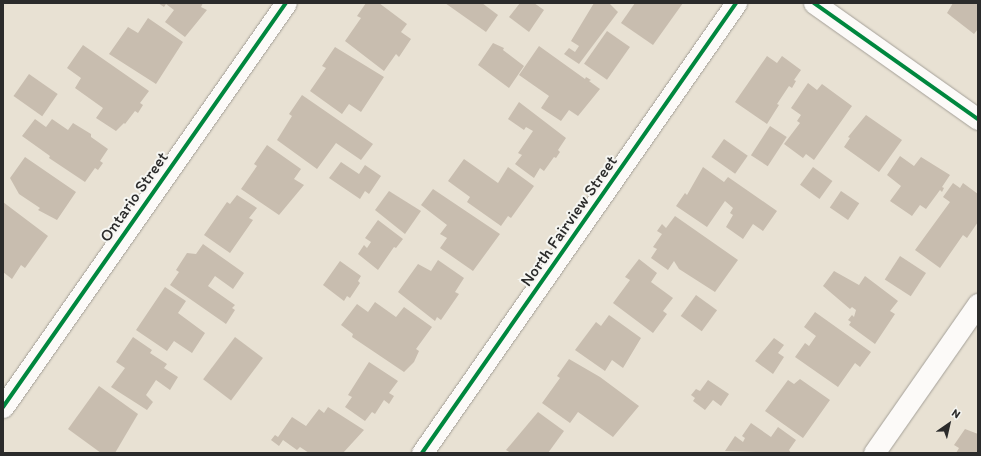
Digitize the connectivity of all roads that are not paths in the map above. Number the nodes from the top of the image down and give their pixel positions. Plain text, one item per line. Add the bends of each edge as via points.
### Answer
1 (286, 3) edge
2 (736, 3) edge
3 (814, 3) edge
4 (978, 119) edge
5 (978, 304) edge
6 (3, 407) edge
7 (422, 453) edge
8 (874, 453) edge

1 - 6 street, Ontario Street
2 - 7 street, North Fairview Street
3 - 4 street
5 - 8 street

